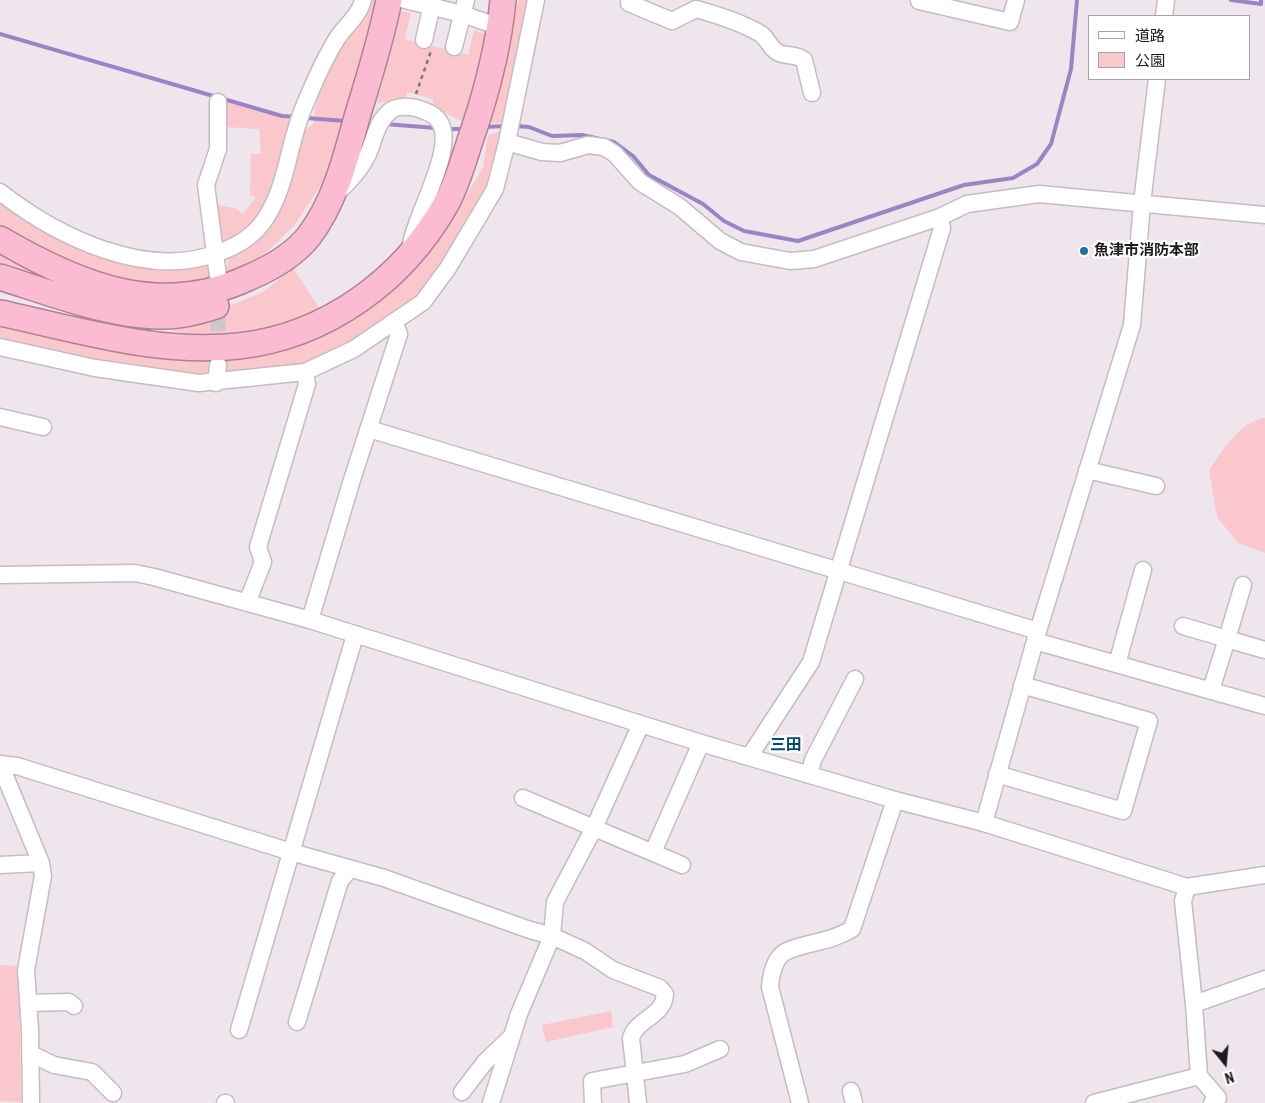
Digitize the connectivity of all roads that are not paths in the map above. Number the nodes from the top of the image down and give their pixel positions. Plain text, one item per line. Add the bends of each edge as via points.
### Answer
1 (363, 0) edge
2 (390, 0) edge
3 (406, 0) edge
4 (503, 0) edge
5 (510, 0) edge
6 (536, 0) edge
7 (629, 0) edge
8 (1016, 0) edge
9 (1166, 0) edge
10 (919, 1) edge
11 (432, 3) edge
12 (464, 7) edge
13 (1164, 15) edge
14 (500, 27) junction
15 (428, 43) road end
16 (454, 47) dead end
17 (1157, 80) edge
18 (812, 93) dead end
19 (218, 102) dead end
20 (507, 142) junction
21 (0, 192) edge
22 (330, 200) junction
23 (1142, 203) junction
24 (1265, 216) edge
25 (940, 217) junction
26 (308, 237) junction
27 (0, 239) edge
28 (409, 253) junction
29 (214, 255) junction
30 (218, 276) dead end
31 (0, 277) edge
32 (0, 292) edge
33 (0, 313) edge
34 (394, 322) junction
35 (238, 346) junction
36 (0, 347) edge
37 (218, 365) tunnel mouth
38 (306, 372) junction
39 (216, 383) junction
40 (0, 417) edge
41 (43, 427) dead end
42 (369, 429) junction
43 (1087, 470) junction
44 (1156, 486) dead end
45 (1143, 570) dead end
46 (839, 572) junction
47 (0, 575) edge
48 (1243, 585) dead end
49 (247, 603) junction
50 (310, 620) junction
51 (1183, 626) dead end
52 (355, 634) junction
53 (1036, 636) junction
54 (1227, 639) junction
55 (1265, 650) edge
56 (1117, 664) junction
57 (855, 679) dead end
58 (1022, 685) junction
59 (1211, 690) junction
60 (1265, 706) edge
61 (641, 724) junction
62 (701, 743) junction
63 (749, 757) junction
64 (0, 764) edge
65 (997, 774) junction
66 (809, 775) junction
67 (523, 798) dead end
68 (895, 800) junction
69 (984, 823) junction
70 (594, 828) junction
71 (291, 852) junction
72 (653, 852) junction
73 (41, 863) junction
74 (0, 864) edge
75 (682, 865) dead end
76 (350, 868) junction
77 (1265, 875) edge
78 (1187, 887) junction
79 (552, 936) junction
80 (1265, 979) edge
81 (28, 1003) junction
82 (1194, 1004) junction
83 (74, 1006) dead end
84 (298, 1022) dead end
85 (239, 1030) dead end
86 (511, 1037) junction
87 (720, 1049) dead end
88 (31, 1054) junction
89 (634, 1073) junction
90 (1199, 1076) junction
91 (462, 1092) dead end
92 (113, 1093) dead end
93 (1110, 1101) edge
94 (31, 1103) edge
95 (490, 1103) edge
96 (593, 1103) edge
97 (638, 1103) edge
98 (800, 1103) edge
99 (1094, 1103) edge
100 (1212, 1103) edge

1 - 29 street via 339,36 303,108 276,201 267,217 255,234
2 - 22 highway via 380,45
3 - 11 street
4 - 14 highway
5 - 14 highway
6 - 20 street
7 - 18 street via 629,3 672,21 696,9 763,35 771,48 781,54 796,54 804,60
8 - 10 street via 1010,22
9 - 13 street
11 - 12 street
11 - 15 street
12 - 14 street
12 - 16 street
14 - 28 highway via 486,93 455,186 436,220
17 - 23 street
19 - 29 street via 218,149 206,185
20 - 25 street via 542,152 560,153 588,145 604,147 615,154 640,182 680,206 720,241 741,252 790,261 814,259
20 - 34 street via 494,189 448,268 423,302
21 - 29 street via 56,228 100,250 168,262 193,261
22 - 26 highway
22 - 28 street via 350,181 368,155 382,118 393,108 412,107 429,112 440,122 444,138
23 - 24 street
23 - 25 street via 1039,194 967,204
23 - 43 street via 1132,325
25 - 46 street via 942,228
26 - 27 highway via 275,264 239,282 198,295 158,298 117,290 70,274
26 - 31 highway via 278,268 240,296 182,314 160,316 120,312
28 - 35 highway via 368,295 328,320 285,337
29 - 30 street
32 - 35 highway via 146,334 194,343
33 - 35 highway via 146,344 191,348
34 - 38 street via 354,349
34 - 42 street via 399,334
36 - 39 street via 146,377
37 - 39 street
38 - 39 street
38 - 49 street via 307,384 258,547 263,562
40 - 41 street
42 - 46 street
42 - 50 street
43 - 44 street
43 - 53 street
45 - 56 street
46 - 53 street
46 - 63 street via 811,662
47 - 49 street via 136,573
48 - 54 street
49 - 50 street
50 - 52 street
51 - 54 street
52 - 61 street
52 - 71 street
53 - 56 street
53 - 58 street
54 - 55 street
54 - 59 street
56 - 59 street
57 - 66 street via 813,760
58 - 65 street
58 - 65 street via 1149,721 1123,811
59 - 60 street
61 - 62 street
61 - 70 street
62 - 63 street
62 - 72 street
63 - 66 street
64 - 71 street via 17,766
64 - 73 street
65 - 69 street
66 - 68 street
67 - 70 street
68 - 69 street
68 - 98 street via 852,929 839,937 784,953 772,970 770,987
69 - 78 street
70 - 72 street
70 - 79 street via 555,902
71 - 76 street
71 - 85 street
72 - 75 street
73 - 74 street
73 - 81 street via 43,876 26,970
76 - 79 street
76 - 84 street via 340,881
77 - 78 street
78 - 82 street via 1183,901
79 - 86 street
79 - 89 street via 585,951 613,970 660,988 665,994 661,1010 633,1031
80 - 82 street
81 - 83 street via 68,1002
81 - 88 street
82 - 90 street
86 - 91 street via 485,1062
86 - 95 street
87 - 89 street via 685,1064
88 - 92 street via 54,1065 92,1072
88 - 94 street
89 - 96 street via 592,1081
89 - 97 street
90 - 93 street
90 - 100 street via 1218,1098
93 - 99 street

